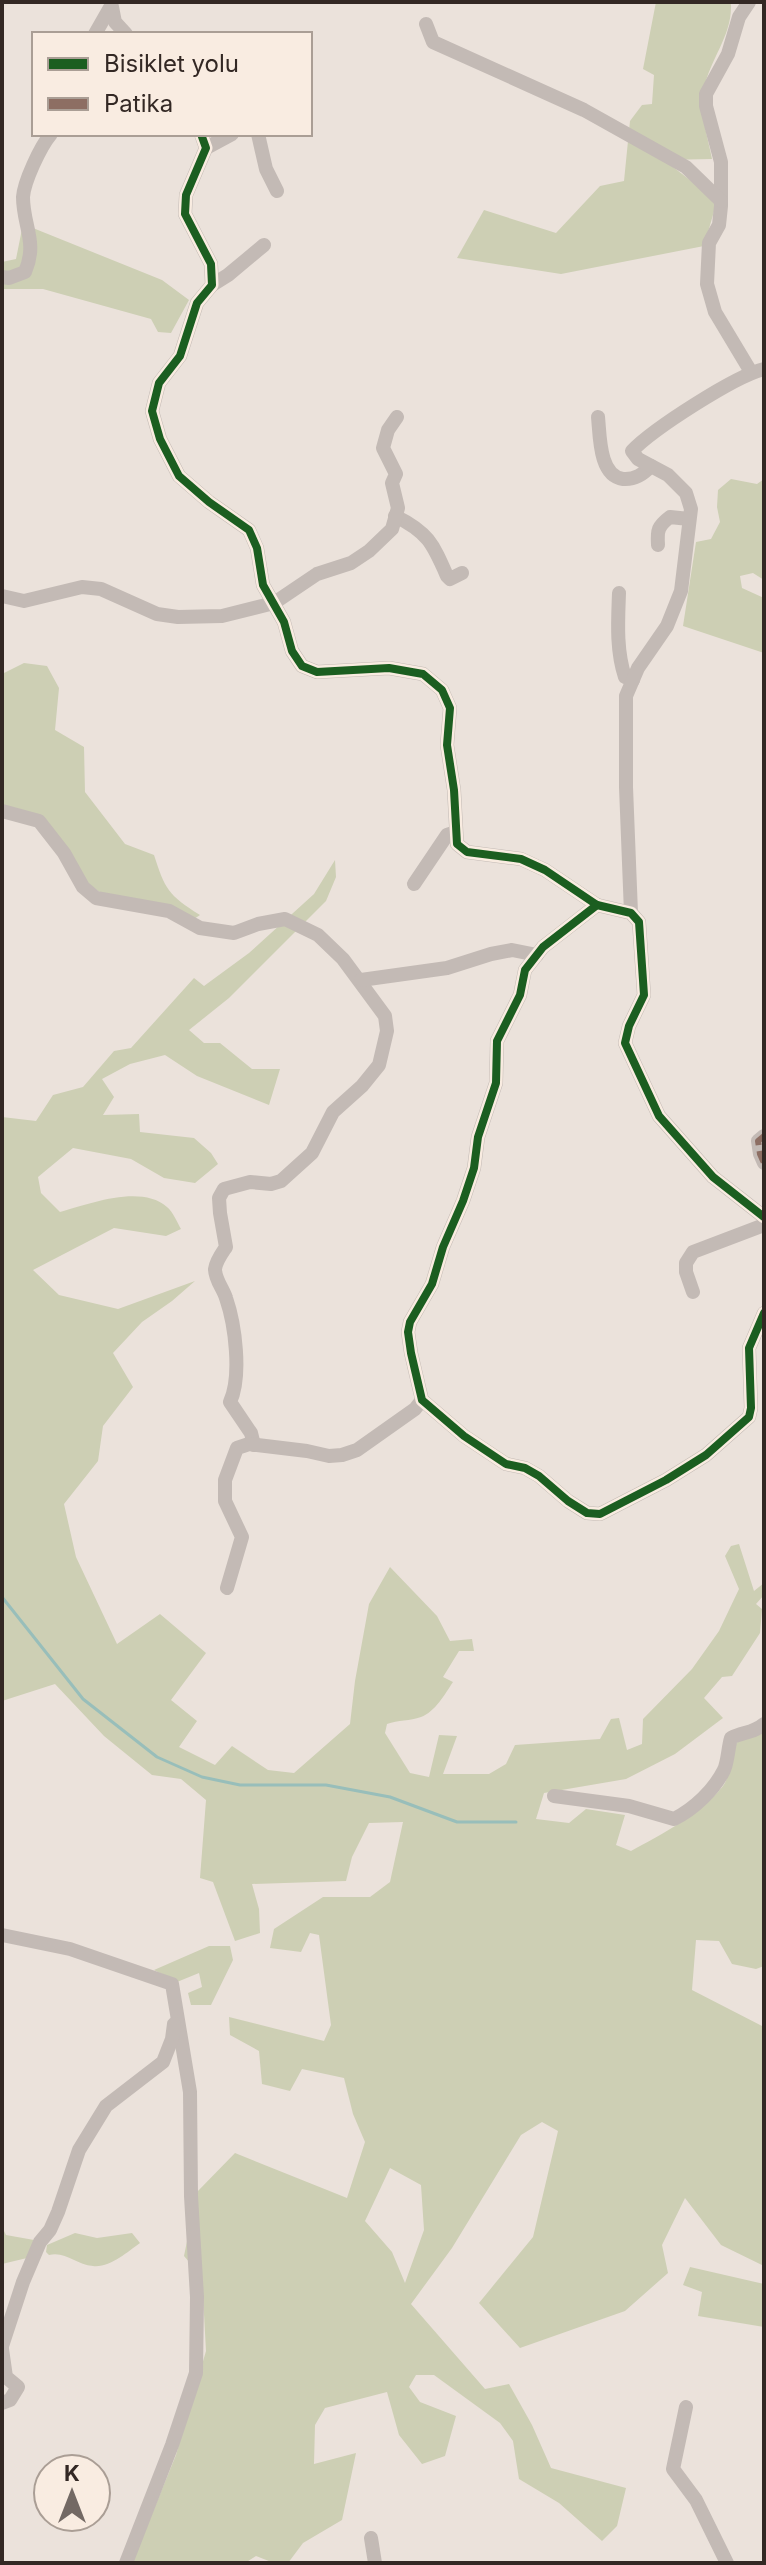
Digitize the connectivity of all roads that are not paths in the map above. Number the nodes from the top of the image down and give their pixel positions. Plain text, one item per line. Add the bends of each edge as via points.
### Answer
1 (749, 2) edge
2 (111, 4) edge
3 (426, 24) dead end
4 (96, 32) edge
5 (124, 32) edge
6 (50, 136) edge
7 (224, 136) edge
8 (258, 136) edge
9 (203, 141) edge
10 (277, 191) dead end
11 (721, 201) junction
12 (264, 245) dead end
13 (2, 277) edge
14 (212, 285) junction
15 (758, 371) edge
16 (397, 417) dead end
17 (598, 417) dead end
18 (651, 466) junction
19 (395, 516) junction
20 (689, 519) junction
21 (658, 545) dead end
22 (462, 573) dead end
23 (619, 593) dead end
24 (2, 596) edge
25 (274, 603) junction
26 (633, 680) junction
27 (2, 811) edge
28 (456, 832) junction
29 (414, 884) dead end
30 (597, 905) junction
31 (631, 913) junction
32 (537, 955) junction
33 (361, 980) junction
34 (764, 1136) edge
35 (764, 1163) edge
36 (764, 1217) edge
37 (764, 1225) edge
38 (693, 1292) dead end
39 (764, 1313) edge
40 (422, 1400) junction
41 (751, 1408) junction
42 (764, 1418) edge
43 (254, 1445) junction
44 (227, 1588) dead end
45 (764, 1724) edge
46 (554, 1796) dead end
47 (2, 1935) edge
48 (176, 2009) junction
49 (3, 2341) edge
50 (2, 2403) edge
51 (686, 2407) dead end
52 (371, 2538) dead end
53 (126, 2563) edge
54 (375, 2563) edge
55 (727, 2563) edge

1 - 11 street via 706,94 721,162
2 - 4 street
2 - 5 street via 115,22
3 - 11 street via 433,42 584,110 686,167
6 - 13 street via 23,195 31,259 25,272
7 - 9 street
8 - 10 street
9 - 14 street via 185,214 211,264
11 - 15 street via 719,225 709,243 707,284 715,312
12 - 14 street
14 - 25 street via 197,303 180,356 159,383 152,411 179,476 249,530 263,585
15 - 18 street via 639,443 632,451
16 - 19 street via 383,448 396,474
17 - 18 street via 611,474 631,479
18 - 20 street via 686,493
19 - 22 street via 426,535 450,579
19 - 25 street via 392,529 369,551 317,574
20 - 21 street via 670,517 659,525
20 - 26 street via 681,591 667,626
23 - 26 street via 621,665 625,677
24 - 25 street via 24,601 82,587 101,589 157,614 178,617 222,616
25 - 28 street via 302,666 317,672 389,668 423,674 442,690 450,708 447,745
26 - 31 street via 626,696
27 - 33 street via 39,821 96,898 169,911 200,928 234,933 285,919 318,935
28 - 29 street via 447,835
28 - 30 street via 457,844 467,852 521,859
30 - 31 street
30 - 32 street
31 - 36 street via 639,922 644,995 625,1043 659,1116 713,1177
32 - 33 street via 512,950 447,968
32 - 40 street via 525,970 520,995 497,1041 496,1083 463,1201 432,1284 410,1322
33 - 43 street via 385,1016 379,1065 333,1112 312,1153 281,1181 224,1189 219,1198 226,1247 215,1269 226,1297 237,1359 230,1402
34 - 35 street via 758,1141
37 - 38 street via 693,1252 686,1263
39 - 41 street via 749,1348
40 - 41 street via 495,1457 539,1476 587,1513 600,1514 706,1455 749,1417
40 - 43 street via 357,1450 342,1455
41 - 42 street
43 - 44 street via 237,1448 225,1480 225,1501 242,1537
45 - 46 street via 731,1738 725,1768 712,1788 674,1819 629,1806
47 - 48 street via 70,1949 172,1984
48 - 49 street via 163,2062 106,2106 79,2150
48 - 53 street via 190,2092 196,2373
49 - 50 street via 6,2377 18,2387
51 - 55 street via 673,2469 696,2500
52 - 54 street

